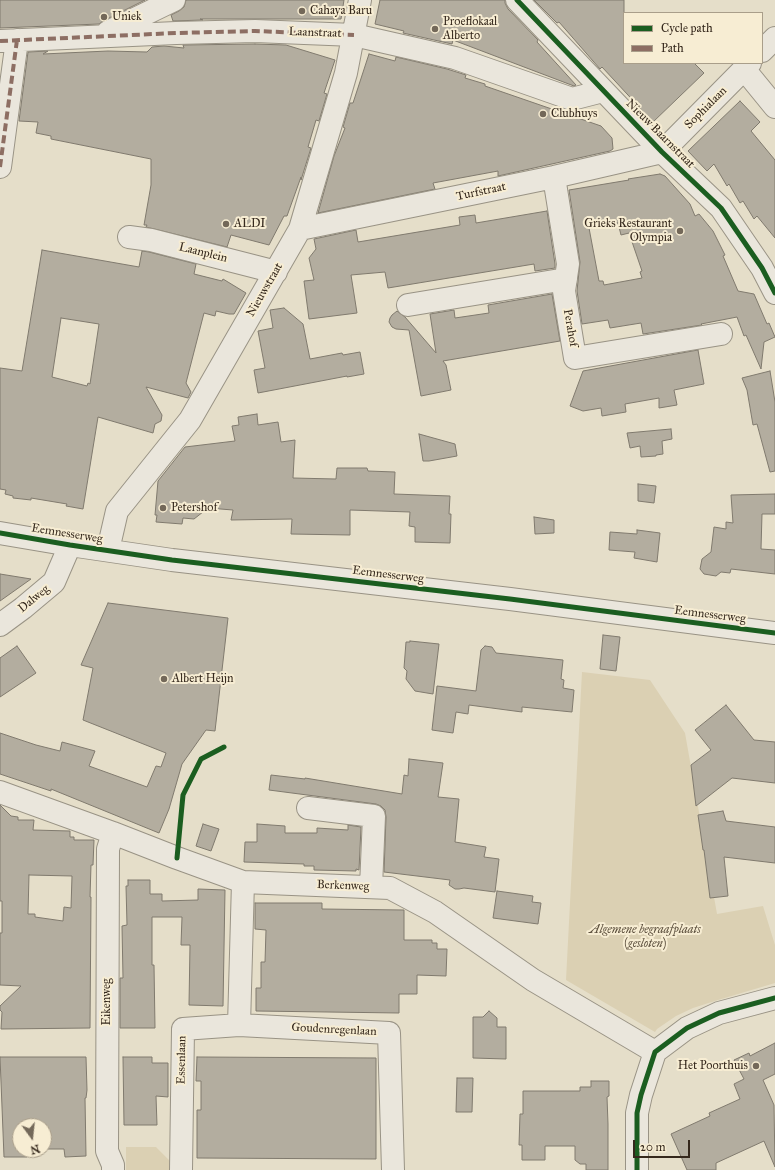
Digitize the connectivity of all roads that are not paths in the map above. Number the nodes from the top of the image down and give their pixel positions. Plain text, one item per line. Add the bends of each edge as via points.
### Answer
1 (174, 0) edge
2 (360, 0) edge
3 (517, 0) edge
4 (354, 34) junction
5 (100, 36) junction
6 (775, 38) edge
7 (8, 41) edge
8 (763, 50) edge
9 (747, 66) edge
10 (603, 91) junction
11 (775, 106) edge
12 (662, 152) junction
13 (0, 167) edge
14 (554, 177) junction
15 (300, 229) junction
16 (129, 237) dead end
17 (276, 272) junction
18 (566, 279) junction
19 (775, 293) edge
20 (408, 305) dead end
21 (721, 334) dead end
22 (0, 533) edge
23 (70, 545) junction
24 (108, 550) junction
25 (0, 625) edge
26 (775, 633) edge
27 (0, 792) edge
28 (308, 808) dead end
29 (113, 833) junction
30 (243, 882) junction
31 (371, 887) junction
32 (775, 998) edge
33 (239, 1025) junction
34 (654, 1052) junction
35 (113, 1170) edge
36 (181, 1170) edge
37 (393, 1170) edge
38 (636, 1170) edge

1 - 5 street
2 - 4 street, Nieuwstraat
3 - 10 street, Nieuw Baarnstraat
4 - 5 street, Laanstraat via 255,31
4 - 10 street, Laanstraat via 455,58 572,99
4 - 15 street, Nieuwstraat via 346,73
5 - 7 street, Laanstraat
6 - 8 street
7 - 13 street, Laanstraat
9 - 11 street
9 - 12 street, Sophialaan
10 - 12 street, Nieuw Baarnstraat
12 - 14 street, Turfstraat
12 - 19 street, Nieuw Baarnstraat via 721,208 762,268
14 - 15 street, Turfstraat
14 - 18 street, Perahof via 568,264
15 - 17 street, Nieuwstraat
16 - 17 street, Laanplein via 151,240
17 - 24 street, Nieuwstraat via 190,420 117,512
18 - 20 street
18 - 21 street, Perahof via 564,291 576,358
22 - 23 street, Eemnesserweg
23 - 24 street, Eemnesserweg
23 - 25 street, Dalweg via 54,582
24 - 26 street, Eemnesserweg via 172,560
27 - 29 street, Berkenweg
28 - 31 street via 374,816
29 - 30 street, Berkenweg
29 - 35 street, Eikenweg via 108,849 107,1151
30 - 31 street, Berkenweg
30 - 33 street
31 - 34 street, Berkenweg via 390,888 435,912 533,980
32 - 34 street via 719,1013 686,1028
33 - 36 street, Essenlaan via 183,1028
33 - 37 street, Goudenregenlaan via 389,1033
34 - 38 street via 637,1113

